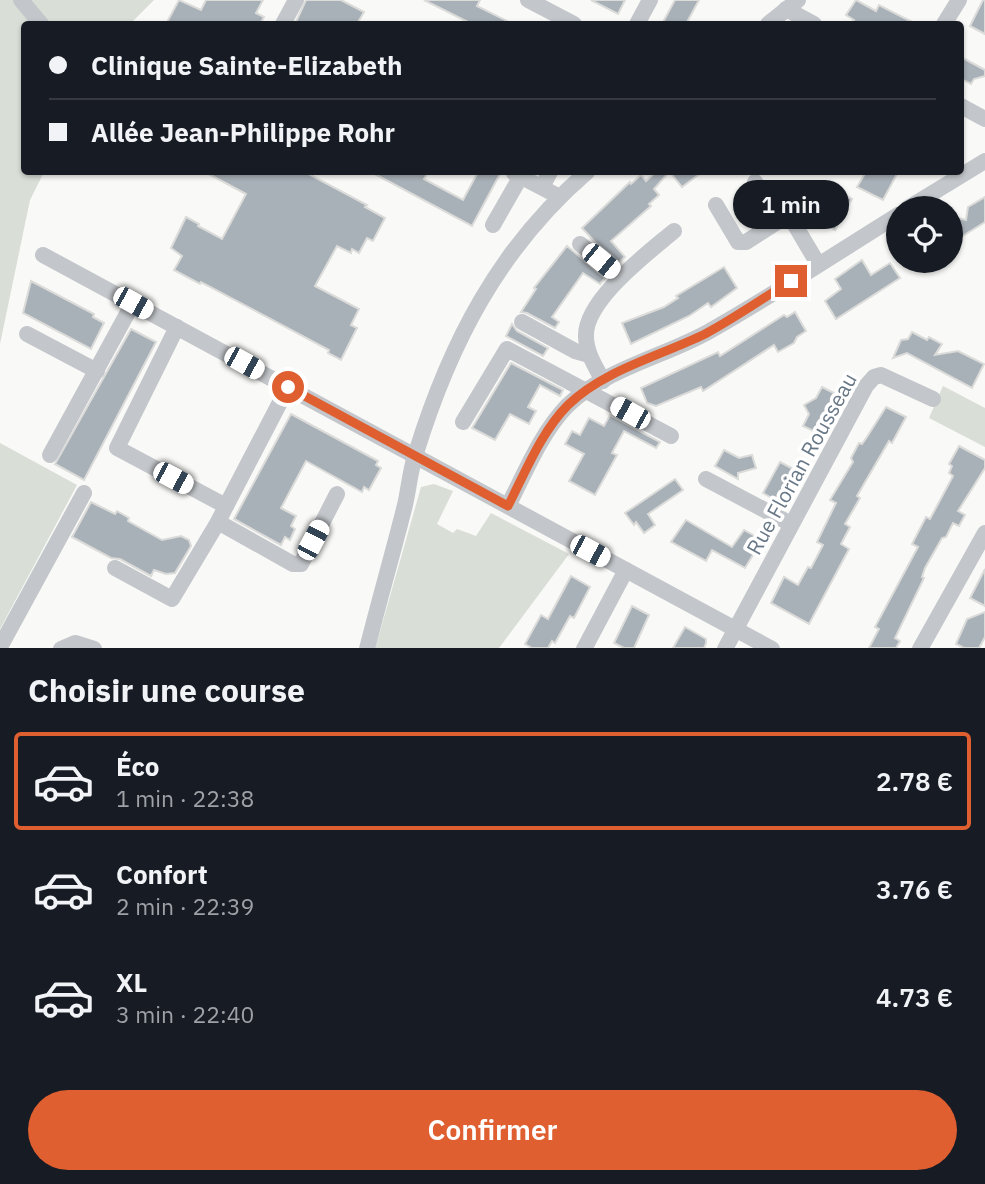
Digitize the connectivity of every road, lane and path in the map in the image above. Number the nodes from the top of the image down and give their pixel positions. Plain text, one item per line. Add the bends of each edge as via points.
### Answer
1 (21, 0) edge
2 (296, 0) edge
3 (528, 0) edge
4 (650, 0) edge
5 (958, 0) edge
6 (792, 5) edge
7 (38, 21) edge
8 (285, 21) edge
9 (569, 21) edge
10 (639, 21) edge
11 (772, 21) edge
12 (811, 21) edge
13 (946, 21) edge
14 (964, 108) edge
15 (985, 119) edge
16 (985, 161) edge
17 (964, 174) edge
18 (516, 175) edge
19 (518, 175) edge
20 (548, 175) edge
21 (583, 175) edge
22 (962, 175) edge
23 (755, 182) dead end
24 (542, 187) junction
25 (558, 196) junction
26 (928, 196) edge
27 (716, 205) dead end
28 (779, 221) junction
29 (886, 222) edge
30 (493, 225) dead end
31 (674, 231) dead end
32 (580, 244) dead end
33 (43, 255) dead end
34 (818, 264) junction
35 (621, 277) junction
36 (133, 303) junction
37 (522, 322) dead end
38 (177, 327) junction
39 (27, 334) dead end
40 (589, 355) junction
41 (97, 371) junction
42 (603, 381) junction
43 (288, 387) junction
44 (588, 390) junction
45 (933, 399) dead end
46 (463, 422) dead end
47 (671, 436) dead end
48 (50, 455) dead end
49 (415, 456) junction
50 (706, 479) dead end
51 (84, 493) dead end
52 (337, 494) dead end
53 (226, 506) junction
54 (508, 506) junction
55 (218, 522) junction
56 (791, 524) junction
57 (985, 533) edge
58 (115, 569) dead end
59 (626, 570) junction
60 (736, 629) junction
61 (0, 647) edge
62 (63, 648) edge
63 (91, 648) edge
64 (366, 648) edge
65 (585, 648) edge
66 (726, 648) edge
67 (770, 648) edge
68 (921, 648) edge

1 - 7 street
2 - 8 street
3 - 9 street
4 - 10 street
5 - 13 street
6 - 11 street
6 - 12 street
14 - 15 street
16 - 17 street
18 - 30 street
19 - 24 street
20 - 24 street
21 - 25 street
22 - 26 street
23 - 28 street
24 - 25 street
25 - 49 street via 516,245 477,305 456,346
27 - 28 street via 738,242 746,242
28 - 34 street via 785,217 792,220
29 - 34 street
31 - 35 street
32 - 35 street
33 - 36 street
34 - 42 street via 706,333
35 - 40 street via 588,321
36 - 38 street
36 - 41 street
37 - 40 street
38 - 43 street
38 - 53 street via 117,449
39 - 41 street
40 - 42 street
41 - 48 street
42 - 44 street
43 - 49 street
43 - 53 street
44 - 46 street via 507,349
44 - 47 street
44 - 54 street via 557,418
45 - 56 street, Rue Florian Rousseau via 888,376 874,377
49 - 54 street
49 - 64 street
50 - 56 street
51 - 61 street
52 - 55 street via 301,564 293,564
53 - 55 street
54 - 59 street
55 - 58 street via 172,599
56 - 60 street, Rue Florian Rousseau
57 - 68 street
59 - 60 street
59 - 65 street
60 - 66 street, Rue Florian Rousseau
60 - 67 street
62 - 63 street via 75,643

